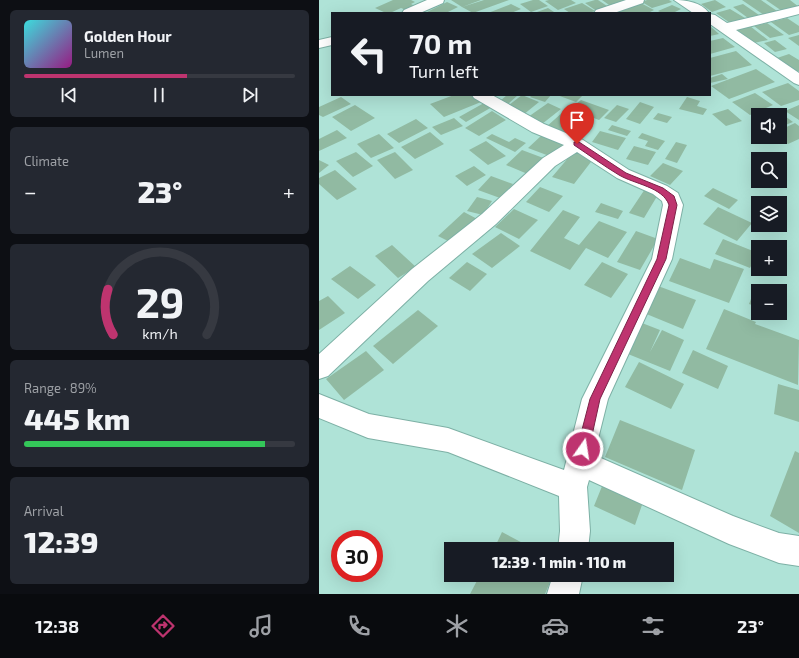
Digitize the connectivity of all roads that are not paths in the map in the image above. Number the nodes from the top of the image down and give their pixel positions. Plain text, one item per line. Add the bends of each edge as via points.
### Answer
1 (438, 0) edge
2 (638, 0) edge
3 (679, 0) edge
4 (799, 10) edge
5 (411, 12) edge
6 (604, 12) edge
7 (700, 12) edge
8 (711, 19) edge
9 (725, 28) junction
10 (799, 80) edge
11 (482, 96) edge
12 (577, 144) junction
13 (319, 369) edge
14 (319, 406) edge
15 (576, 474) junction
16 (574, 542) edge
17 (799, 551) edge
18 (566, 582) edge
19 (563, 594) edge

1 - 5 street
2 - 6 street
3 - 7 street
4 - 9 street
8 - 9 street
9 - 10 street
11 - 12 street via 538,128
12 - 13 street via 549,162 489,219 420,275
12 - 15 street via 623,174 660,190 671,198 673,205 662,259 595,399
14 - 15 street via 368,426 448,440
15 - 16 street
15 - 17 street via 779,548
18 - 19 street

